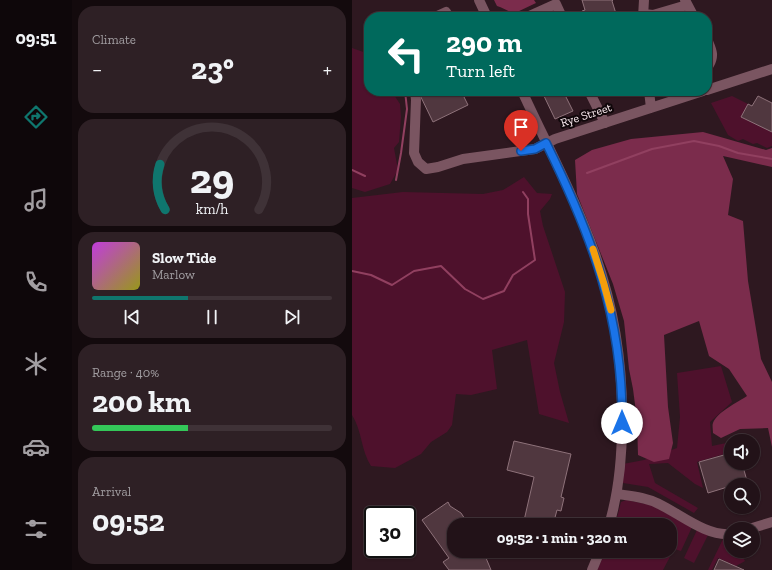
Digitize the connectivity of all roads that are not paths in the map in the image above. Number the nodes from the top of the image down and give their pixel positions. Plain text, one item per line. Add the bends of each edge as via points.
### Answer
1 (479, 0) edge
2 (644, 0) edge
3 (686, 2) edge
4 (485, 12) edge
5 (538, 12) edge
6 (560, 12) edge
7 (644, 12) edge
8 (661, 12) edge
9 (691, 12) edge
10 (772, 69) edge
11 (712, 88) edge
12 (416, 96) edge
13 (524, 96) edge
14 (591, 96) edge
15 (650, 96) edge
16 (688, 96) edge
17 (651, 108) junction
18 (604, 123) junction
19 (546, 143) junction
20 (617, 494) junction
21 (612, 518) edge
22 (772, 522) edge
23 (760, 526) edge
24 (724, 534) edge
25 (597, 558) edge
26 (592, 570) edge

1 - 4 street
2 - 7 street
3 - 8 street
3 - 9 street
5 - 6 street via 556,4
10 - 11 street
12 - 19 street, Rye Street via 414,153 418,162 426,169 463,159 535,149
13 - 19 street
14 - 18 street
15 - 17 street
16 - 17 street, Rye Street
17 - 18 street, Rye Street
18 - 19 street, Rye Street
19 - 20 street via 590,240 612,315 622,392 622,438
20 - 21 street
20 - 24 street via 650,500 694,524
22 - 23 street
25 - 26 street

